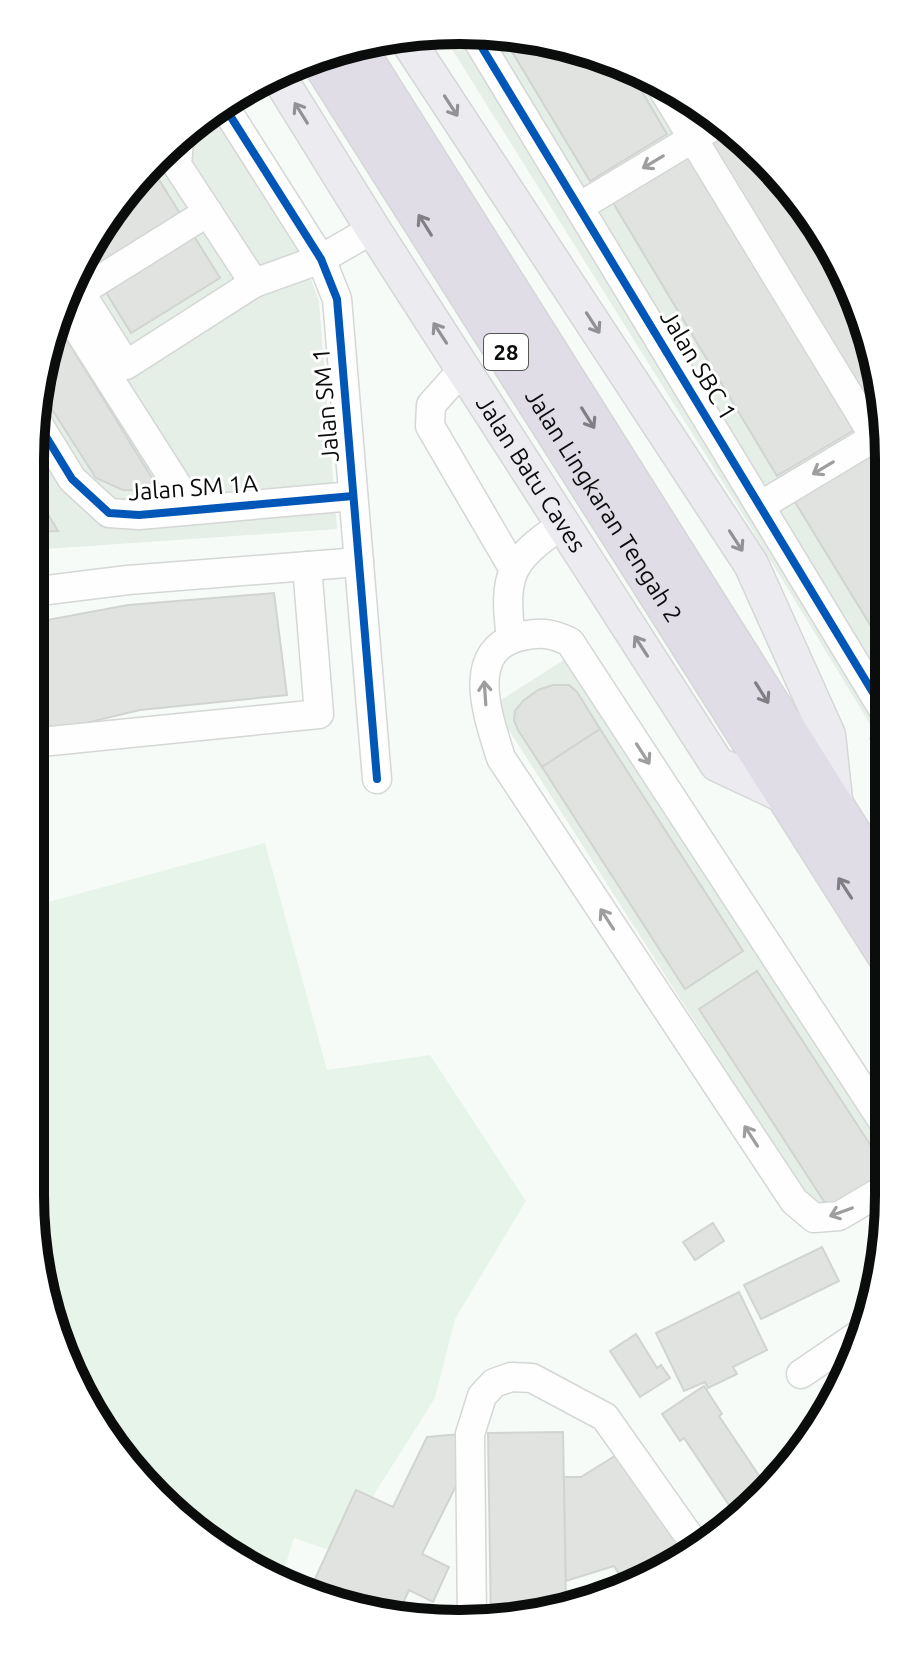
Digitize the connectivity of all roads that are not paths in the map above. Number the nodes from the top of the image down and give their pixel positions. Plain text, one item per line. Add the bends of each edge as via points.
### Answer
1 (480, 45) edge
2 (412, 47) edge
3 (360, 56) edge
4 (325, 66) edge
5 (283, 84) edge
6 (671, 102) edge
7 (229, 114) edge
8 (710, 128) edge
9 (693, 138) junction
10 (178, 155) edge
11 (579, 207) junction
12 (208, 212) junction
13 (373, 229) junction
14 (321, 259) junction
15 (254, 283) junction
16 (83, 284) edge
17 (77, 299) edge
18 (76, 300) edge
19 (463, 369) junction
20 (873, 427) edge
21 (45, 435) edge
22 (874, 445) edge
23 (353, 496) junction
24 (760, 506) junction
25 (193, 510) junction
26 (563, 524) junction
27 (359, 562) junction
28 (307, 566) junction
29 (513, 568) junction
30 (44, 590) edge
31 (705, 637) junction
32 (511, 639) junction
33 (875, 696) edge
34 (44, 742) edge
35 (377, 779) dead end
36 (787, 797) junction
37 (836, 811) junction
38 (875, 872) edge
39 (875, 935) edge
40 (875, 1109) edge
41 (875, 1195) edge
42 (848, 1342) edge
43 (801, 1374) dead end
44 (691, 1539) edge
45 (472, 1610) edge

1 - 11 street, Jalan SBC 1
2 -> 37 main road via 751,564 828,735
3 -> 31 highway, Jalan Lingkaran Tengah 2 / 28
31 -> 4 highway, Jalan Lingkaran Tengah 2 / 28
13 -> 5 main road, Jalan Batu Caves
6 - 9 street
7 - 14 street, Jalan SM 1
8 - 9 street
9 -> 11 street
9 - 20 street
10 - 12 street via 177,165
11 - 24 street, Jalan SBC 1
12 - 15 street
12 - 16 street
13 - 14 street
19 -> 13 main road, Jalan Batu Caves
14 - 15 street
14 - 23 street, Jalan SM 1 via 337,299
15 - 17 street via 126,365
18 - 25 street
19 - 26 main road, Jalan Batu Caves
19 - 29 street via 431,405 430,426
21 - 25 street, Jalan SM 1A via 72,479 109,513
22 -> 24 street
23 - 25 street, Jalan SM 1A
23 - 27 street, Jalan SM 1
24 - 33 street, Jalan SBC 1
26 - 29 street via 530,546
36 -> 26 main road, Jalan Batu Caves via 717,764
27 - 28 street
27 - 35 street, Jalan SM 1
28 - 30 street
28 - 34 street via 319,714
29 - 32 street via 507,602
31 - 36 highway, Jalan Lingkaran Tengah 2 / 28
31 -> 37 highway, Jalan Lingkaran Tengah 2 / 28
32 -> 40 street via 552,633 570,642
41 -> 32 street via 839,1216 814,1218 794,1201 501,758 486,711 484,677 489,658
39 -> 36 highway, Jalan Lingkaran Tengah 2 / 28
37 - 38 highway, Jalan Lingkaran Tengah 2 / 28
42 - 43 street
44 - 45 street via 605,1417 532,1378 511,1377 494,1383 482,1396 470,1434

